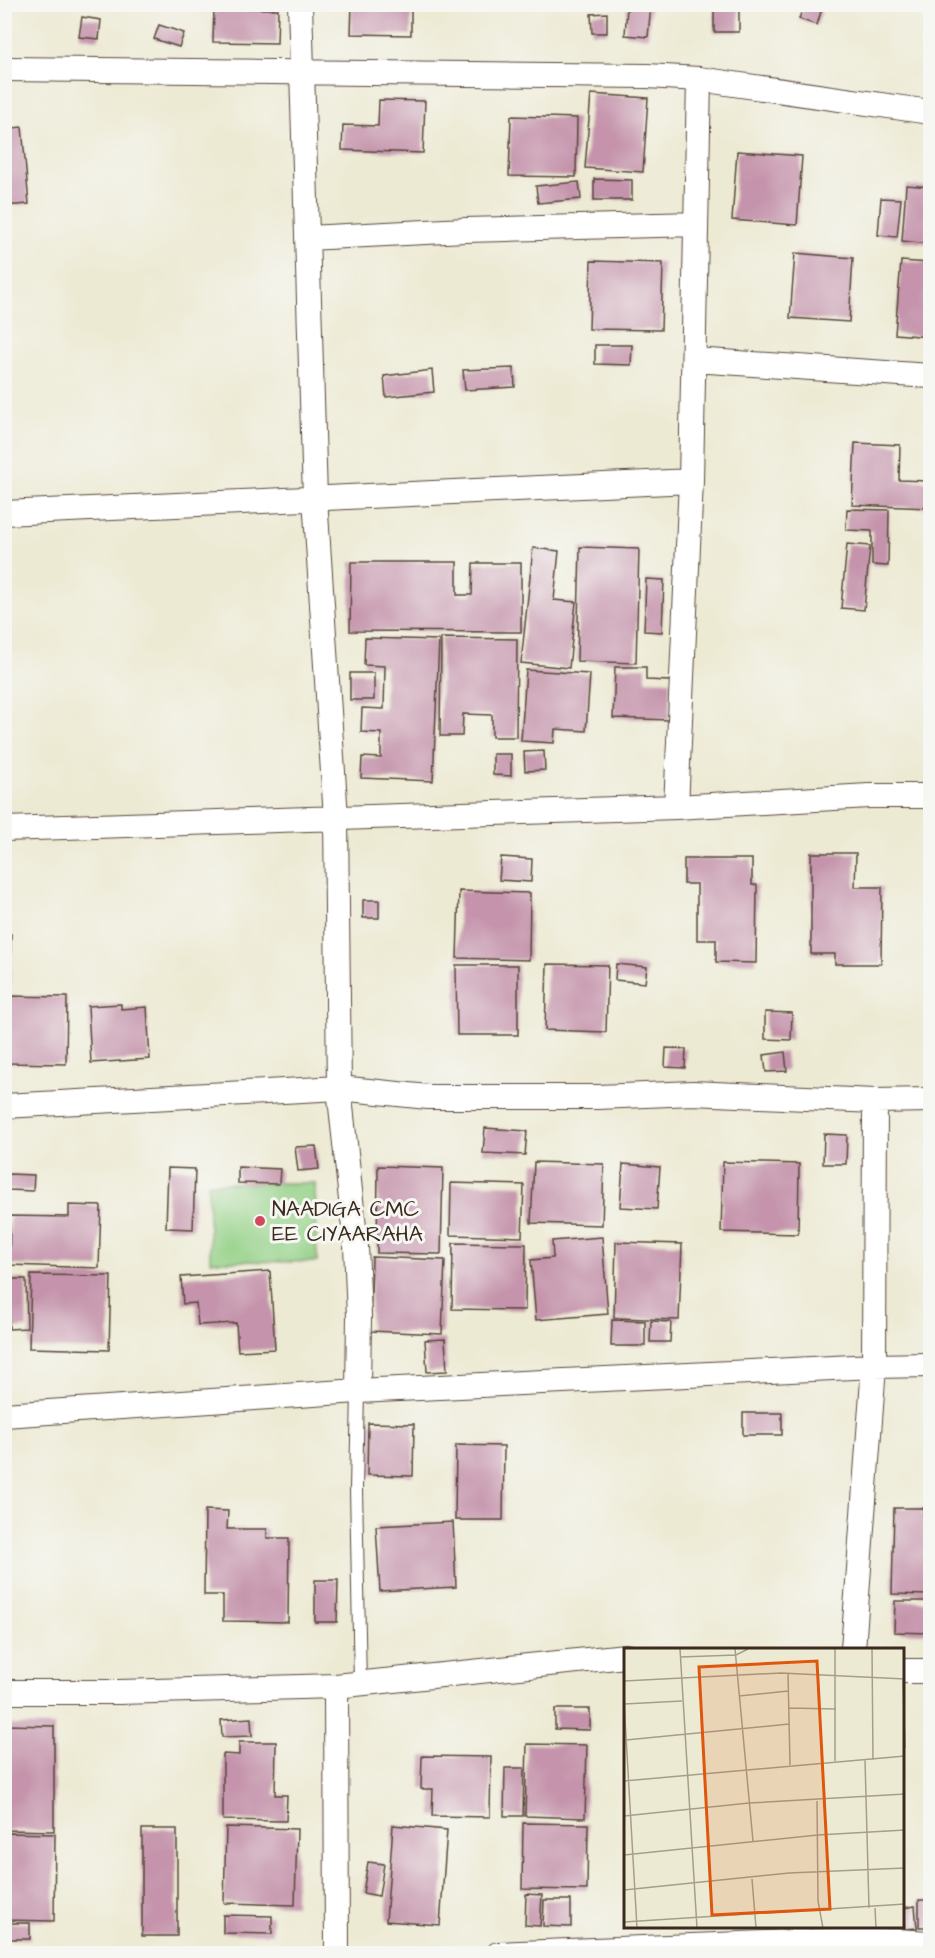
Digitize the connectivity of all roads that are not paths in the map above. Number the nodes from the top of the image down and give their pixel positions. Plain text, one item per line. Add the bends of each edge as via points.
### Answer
1 (300, 4) edge
2 (4, 69) edge
3 (301, 72) junction
4 (699, 79) junction
5 (930, 111) edge
6 (696, 224) junction
7 (307, 238) junction
8 (694, 360) junction
9 (930, 376) edge
10 (691, 481) junction
11 (315, 498) junction
12 (4, 513) edge
13 (930, 796) edge
14 (676, 807) junction
15 (336, 818) junction
16 (4, 829) edge
17 (339, 1088) junction
18 (930, 1100) edge
19 (875, 1101) junction
20 (4, 1106) edge
21 (930, 1365) edge
22 (874, 1366) junction
23 (358, 1391) junction
24 (4, 1415) edge
25 (853, 1648) edge
26 (624, 1656) edge
27 (905, 1671) edge
28 (930, 1671) edge
29 (348, 1684) junction
30 (4, 1692) edge
31 (863, 1940) edge
32 (930, 1943) edge
33 (337, 1953) edge
34 (498, 1953) edge

1 - 3 street
2 - 3 street
3 - 4 street
3 - 7 street
4 - 5 street
4 - 6 street
6 - 7 street
6 - 8 street
7 - 11 street
8 - 9 street
8 - 10 street
10 - 11 street
10 - 14 street
11 - 12 street
11 - 15 street
13 - 14 street
14 - 15 street
15 - 16 street
15 - 17 street
17 - 19 street via 428,1097 693,1093
17 - 20 street
17 - 23 street via 356,1246
18 - 19 street
19 - 22 street
21 - 22 street
22 - 23 street
22 - 25 street
23 - 24 street
23 - 29 lane
26 - 29 street
27 - 28 street
29 - 30 street
29 - 33 street
31 - 32 street
31 - 34 street

